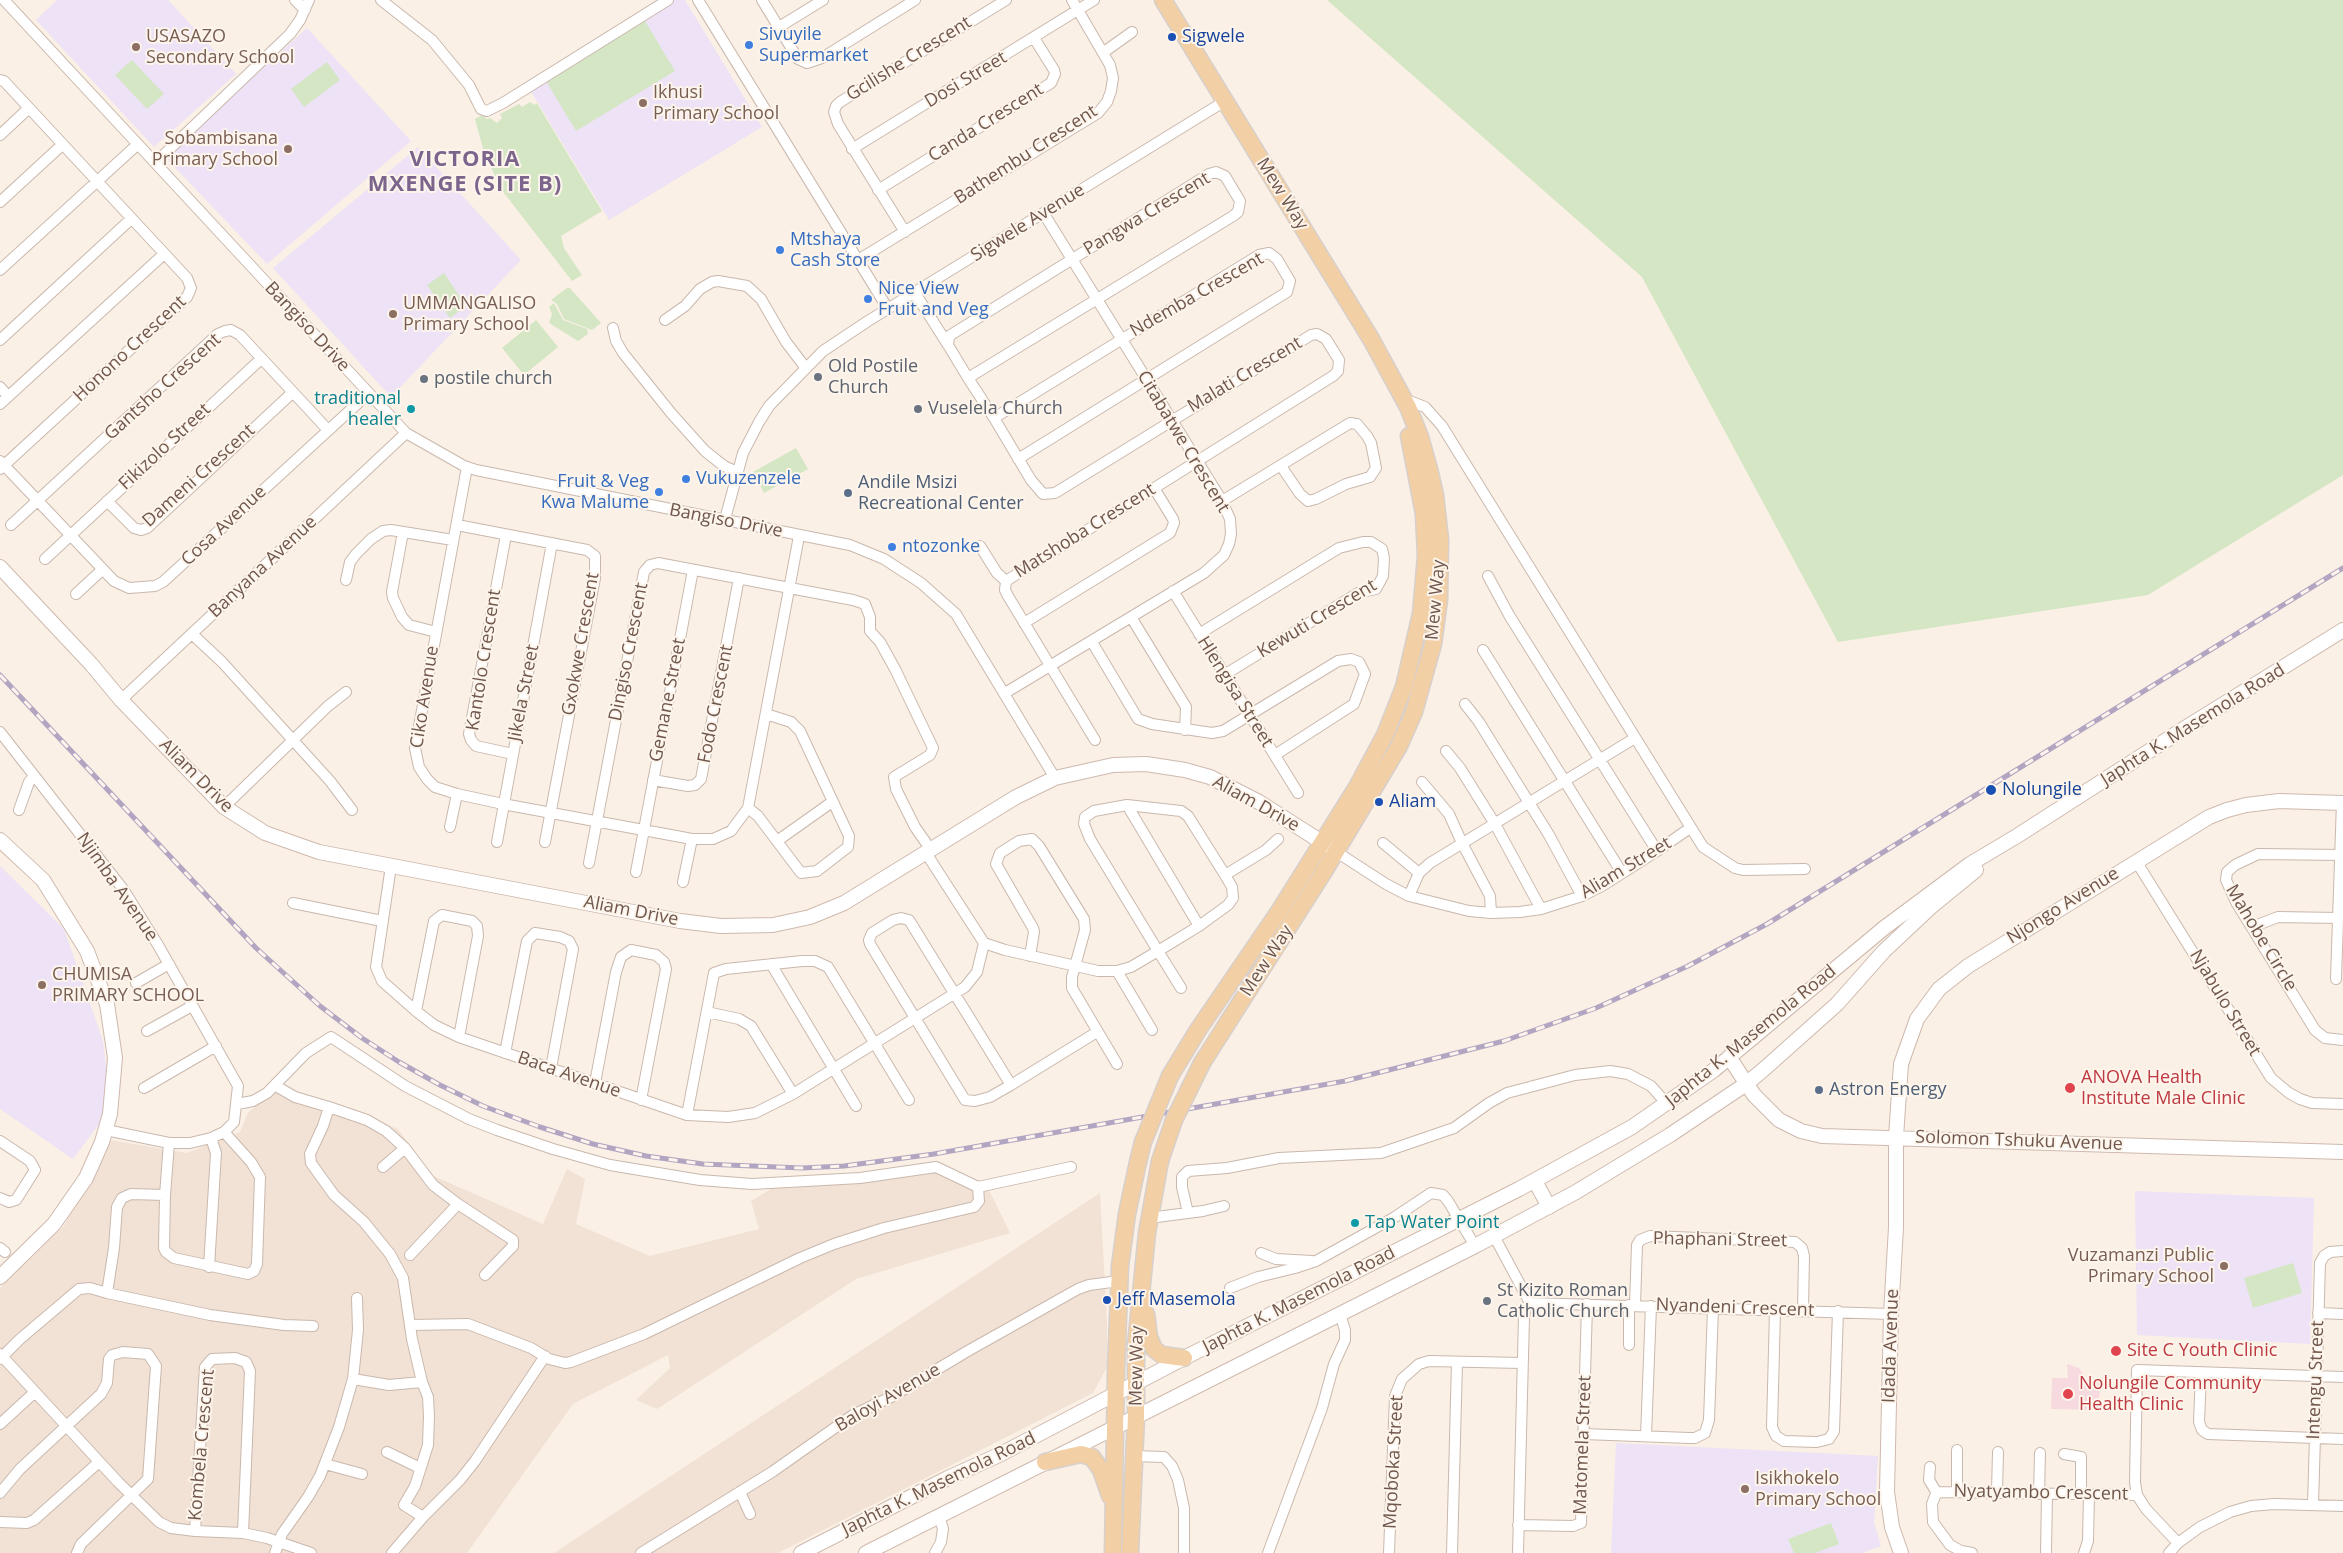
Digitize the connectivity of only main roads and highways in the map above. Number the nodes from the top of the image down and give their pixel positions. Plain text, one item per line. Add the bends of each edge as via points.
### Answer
1 (1163, 0) edge
2 (1329, 847) junction
3 (1142, 1275) junction
4 (1184, 1358) road end
5 (1045, 1462) road end
6 (1114, 1505) junction
7 (1113, 1553) edge
8 (1130, 1553) edge

1 - 2 main road, Mew Way via 1371,339 1401,398 1419,479 1426,556 1418,630 1404,687 1385,735
2 - 3 main road, Mew Way, bridge via 1202,1063 1174,1120 1160,1161
2 - 6 main road, Mew Way, bridge via 1280,910 1198,1030 1170,1076 1145,1137 1127,1214 1119,1281
3 - 4 main road via 1151,1344 1162,1355
3 - 8 main road, Mew Way via 1135,1362
5 - 6 main road via 1080,1454 1095,1459
6 - 7 main road, Mew Way

